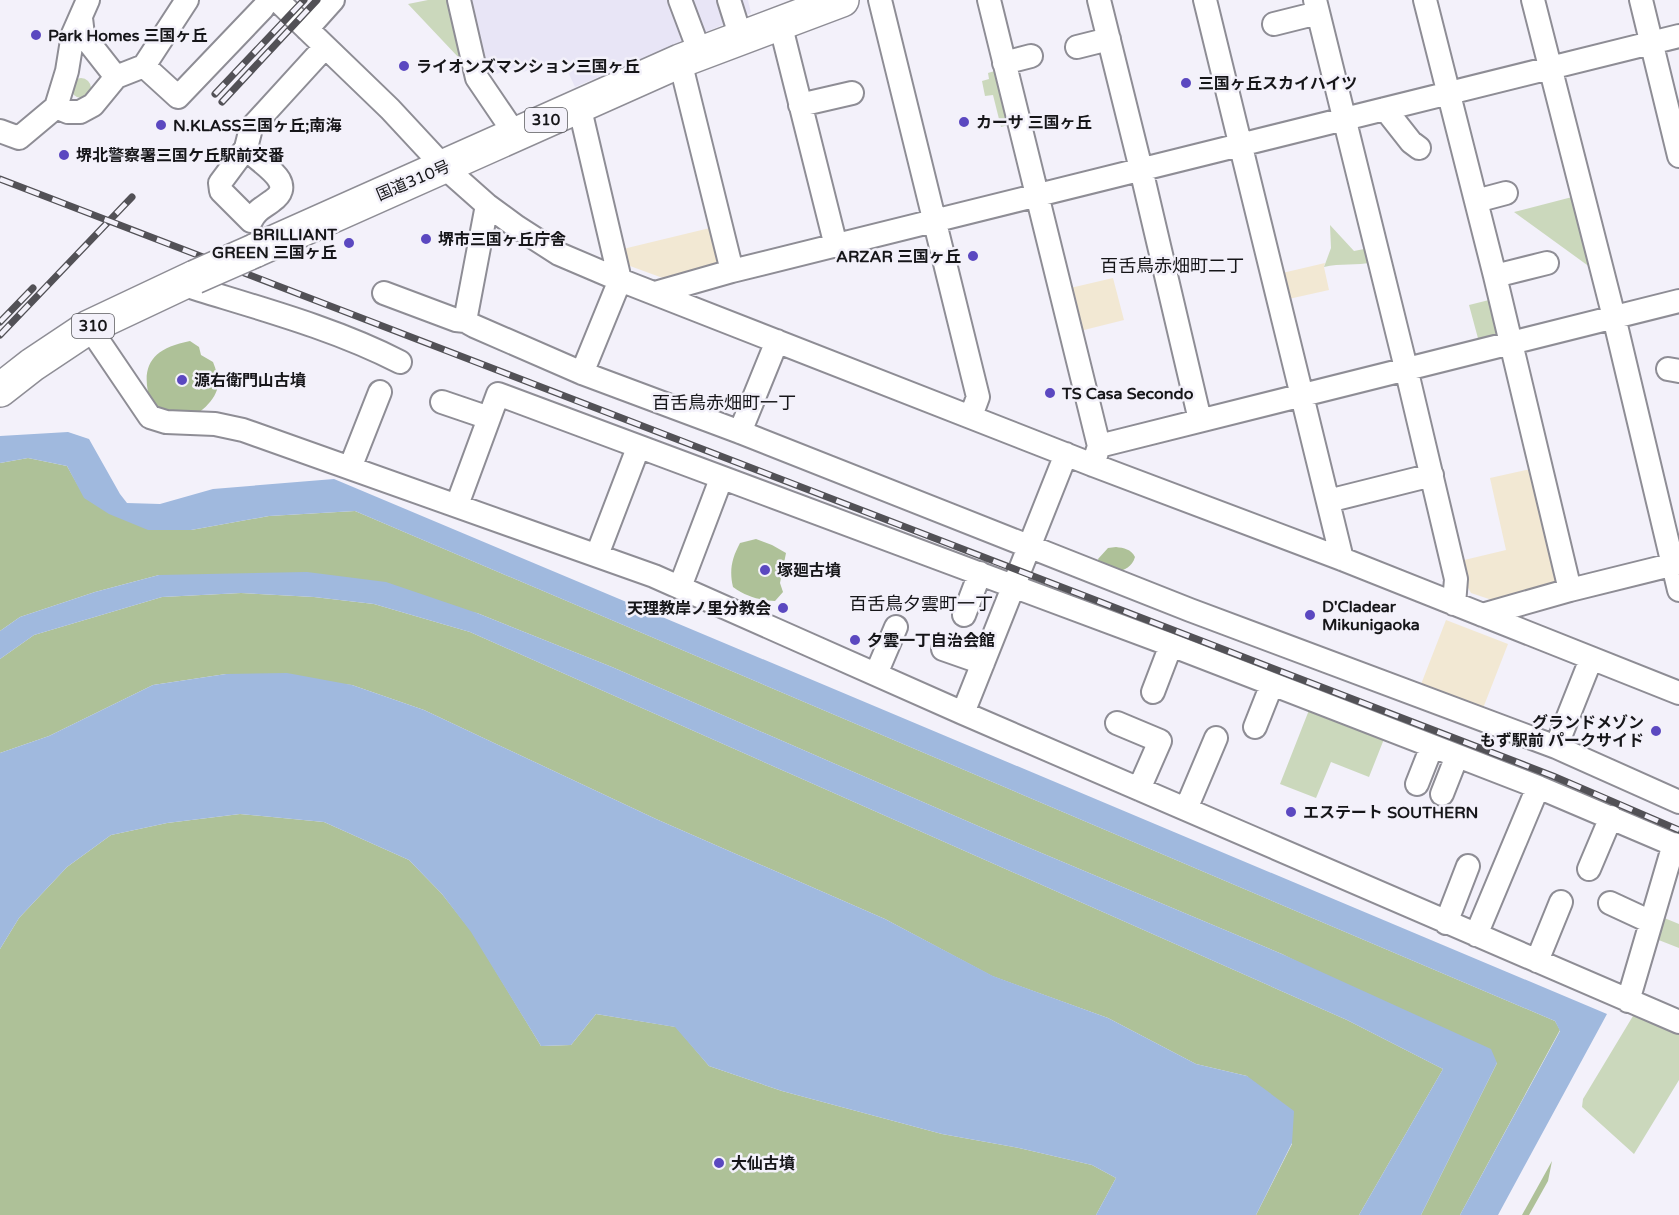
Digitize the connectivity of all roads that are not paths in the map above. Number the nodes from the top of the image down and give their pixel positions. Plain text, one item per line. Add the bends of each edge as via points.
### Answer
1 (187, 0) edge
2 (333, 0) edge
3 (459, 0) edge
4 (681, 0) edge
5 (729, 0) edge
6 (842, 0) edge
7 (880, 0) edge
8 (989, 0) edge
9 (1099, 0) edge
10 (1205, 0) edge
11 (1425, 0) edge
12 (1533, 0) edge
13 (1641, 0) edge
14 (275, 3) edge
15 (1316, 6) edge
16 (84, 9) edge
17 (780, 23) junction
18 (1274, 24) dead end
19 (307, 29) junction
20 (1679, 36) edge
21 (741, 38) junction
22 (1109, 39) junction
23 (1650, 42) junction
24 (1077, 46) dead end
25 (325, 47) junction
26 (1031, 56) dead end
27 (690, 57) junction
28 (1004, 63) junction
29 (144, 66) junction
30 (1549, 68) junction
31 (116, 77) junction
32 (852, 93) dead end
33 (1449, 93) junction
34 (579, 105) junction
35 (800, 105) junction
36 (56, 107) junction
37 (1385, 109) junction
38 (1345, 120) junction
39 (0, 132) edge
40 (515, 134) junction
41 (1241, 145) junction
42 (246, 148) junction
43 (1419, 148) dead end
44 (1678, 148) edge
45 (443, 166) junction
46 (1141, 169) junction
47 (1506, 194) dead end
48 (1037, 196) junction
49 (1476, 201) junction
50 (488, 205) junction
51 (934, 222) junction
52 (257, 239) junction
53 (836, 246) junction
54 (1546, 263) dead end
55 (732, 271) junction
56 (1495, 276) junction
57 (188, 280) junction
58 (620, 280) junction
59 (384, 293) dead end
60 (655, 293) junction
61 (1679, 301) edge
62 (1614, 317) junction
63 (465, 321) junction
64 (89, 327) junction
65 (777, 341) junction
66 (1511, 342) junction
67 (400, 362) dead end
68 (1406, 368) junction
69 (582, 373) junction
70 (0, 390) edge
71 (380, 392) dead end
72 (1302, 394) junction
73 (442, 402) dead end
74 (971, 416) junction
75 (489, 418) junction
76 (1200, 420) junction
77 (740, 432) junction
78 (638, 448) junction
79 (1066, 454) junction
80 (1096, 455) junction
81 (350, 468) junction
82 (1431, 475) junction
83 (721, 478) junction
84 (1329, 501) junction
85 (457, 505) junction
86 (1029, 551) junction
87 (597, 555) junction
88 (1342, 559) junction
89 (1676, 564) edge
90 (980, 573) junction
91 (1016, 583) junction
92 (680, 586) junction
93 (1570, 590) junction
94 (1679, 590) edge
95 (1454, 604) junction
96 (964, 615) dead end
97 (1482, 615) junction
98 (896, 627) dead end
99 (1171, 645) junction
100 (943, 649) dead end
101 (1591, 659) junction
102 (983, 663) junction
103 (876, 674) junction
104 (1272, 684) junction
105 (1153, 692) dead end
106 (1679, 693) edge
107 (963, 713) junction
108 (1117, 723) dead end
109 (1255, 726) dead end
110 (1216, 738) dead end
111 (1432, 746) junction
112 (1556, 747) junction
113 (1457, 756) junction
114 (1417, 784) dead end
115 (1538, 787) junction
116 (1139, 789) junction
117 (1442, 794) dead end
118 (1679, 802) edge
119 (1186, 809) junction
120 (1611, 817) junction
121 (1676, 845) edge
122 (1468, 866) dead end
123 (1589, 869) dead end
124 (1561, 902) dead end
125 (1610, 903) dead end
126 (1651, 921) junction
127 (1446, 922) junction
128 (1476, 935) junction
129 (1537, 961) junction
130 (1628, 1001) junction
131 (1679, 1022) edge

1 - 29 street
2 - 19 street
3 - 40 street via 477,78
4 - 27 street
5 - 21 street
6 - 17 highway, 国道310号 / 310
7 - 51 street
8 - 28 street
9 - 22 street
10 - 41 street
11 - 33 street
12 - 30 street
13 - 23 street
14 - 19 street
14 - 29 street via 178,98
15 - 18 street
15 - 38 street
16 - 31 street via 84,35
16 - 36 street via 73,34
17 - 21 highway, 国道310号 / 310
17 - 35 street
19 - 25 street
20 - 23 street
21 - 27 highway, 国道310号 / 310
22 - 24 street
22 - 46 street
23 - 30 street
23 - 44 street
25 - 42 street via 251,128
25 - 45 street
26 - 28 street
27 - 34 highway, 国道310号 / 310
27 - 55 street
28 - 48 street
29 - 31 street
30 - 33 street
30 - 62 street
31 - 36 street via 93,105 80,112
32 - 35 street
33 - 37 street
33 - 49 street
34 - 40 highway, 国道310号 / 310
34 - 58 street
35 - 53 street
36 - 39 street via 19,138
37 - 38 street
37 - 43 street
38 - 41 street
38 - 68 street
40 - 45 highway, 国道310号 / 310
41 - 46 street
41 - 72 street
42 - 52 street via 220,183 221,191
42 - 52 street via 277,176 282,188 275,199 255,212
45 - 50 street
45 - 52 highway, 国道310号 / 310
46 - 48 street
46 - 76 street
47 - 49 street
48 - 51 street
48 - 80 street
49 - 56 street
50 - 58 street via 559,254
50 - 63 street
51 - 53 street
51 - 74 street via 978,397
52 - 57 highway, 国道310号 / 310, bridge
53 - 55 street
54 - 56 street
55 - 60 street
56 - 66 street
57 - 64 highway, 国道310号 / 310
57 - 67 street
58 - 60 street
58 - 69 street
59 - 63 street
60 - 65 street
61 - 62 street
62 - 66 street
62 - 89 street
63 - 69 street
64 - 70 highway, 国道310号 / 310
64 - 81 street via 150,417 243,430
65 - 74 street
65 - 77 street
66 - 68 street
66 - 93 street
68 - 72 street
68 - 82 street
69 - 77 street
71 - 81 street
72 - 76 street
72 - 84 street
73 - 75 street
74 - 79 street
75 - 78 street via 498,394
75 - 85 street
76 - 80 street
77 - 86 street via 943,512
78 - 83 street
78 - 87 street
79 - 80 street
79 - 86 street
80 - 88 street via 1156,497
81 - 85 street
82 - 84 street
82 - 95 street via 1456,579
83 - 90 street
83 - 92 street
84 - 88 street
85 - 87 street
86 - 91 street
86 - 112 street
87 - 92 street
88 - 95 street
89 - 93 street
89 - 94 street
90 - 91 street
90 - 96 street
91 - 99 street
91 - 102 street
92 - 103 street
93 - 97 street
95 - 97 street
97 - 101 street
98 - 103 street
99 - 104 street
99 - 105 street
100 - 102 street
101 - 106 street
101 - 112 street
102 - 107 street
103 - 107 street
104 - 109 street
104 - 111 street
107 - 116 street
108 - 116 street via 1160,741
110 - 119 street
111 - 113 street
111 - 114 street
112 - 118 street
113 - 115 street
113 - 117 street
115 - 120 street
115 - 128 street
116 - 119 street
119 - 127 street
120 - 121 street
120 - 123 street
121 - 126 street
122 - 127 street
124 - 129 street
125 - 126 street
126 - 130 street
127 - 128 street
128 - 129 street
129 - 130 street
130 - 131 street

